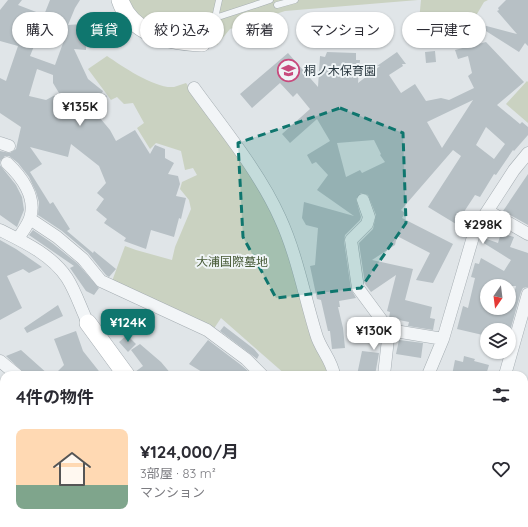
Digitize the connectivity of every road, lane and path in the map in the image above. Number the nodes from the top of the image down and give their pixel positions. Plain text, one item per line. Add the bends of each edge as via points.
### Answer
1 (120, 0) edge
2 (219, 0) edge
3 (270, 0) edge
4 (295, 0) edge
5 (277, 5) dead end
6 (216, 12) edge
7 (224, 15) edge
8 (140, 25) edge
9 (194, 88) dead end
10 (528, 153) edge
11 (7, 163) dead end
12 (362, 200) dead end
13 (488, 210) junction
14 (30, 220) junction
15 (0, 230) edge
16 (528, 234) edge
17 (18, 239) junction
18 (528, 294) edge
19 (88, 324) joint
20 (389, 330) junction
21 (443, 339) junction
22 (0, 361) edge
23 (12, 371) edge
24 (123, 371) edge
25 (258, 371) edge
26 (333, 371) edge
27 (384, 371) edge
28 (430, 371) edge
29 (506, 371) edge

1 - 8 street via 124,10
2 - 6 lane
3 - 7 lane
4 - 5 lane
9 - 26 street via 260,181 280,217 300,272 318,342 331,362
10 - 13 street
11 - 14 street via 22,178 32,206
12 - 20 street via 369,217 367,224 351,240 358,288
13 - 16 street
13 - 21 street via 474,230
14 - 17 street
14 - 25 street via 58,237 83,259 101,282 207,330
15 - 17 street
17 - 19 street via 48,259 68,279
18 - 29 street
19 - 24 street
20 - 21 street
20 - 27 street
21 - 28 street
22 - 23 street

